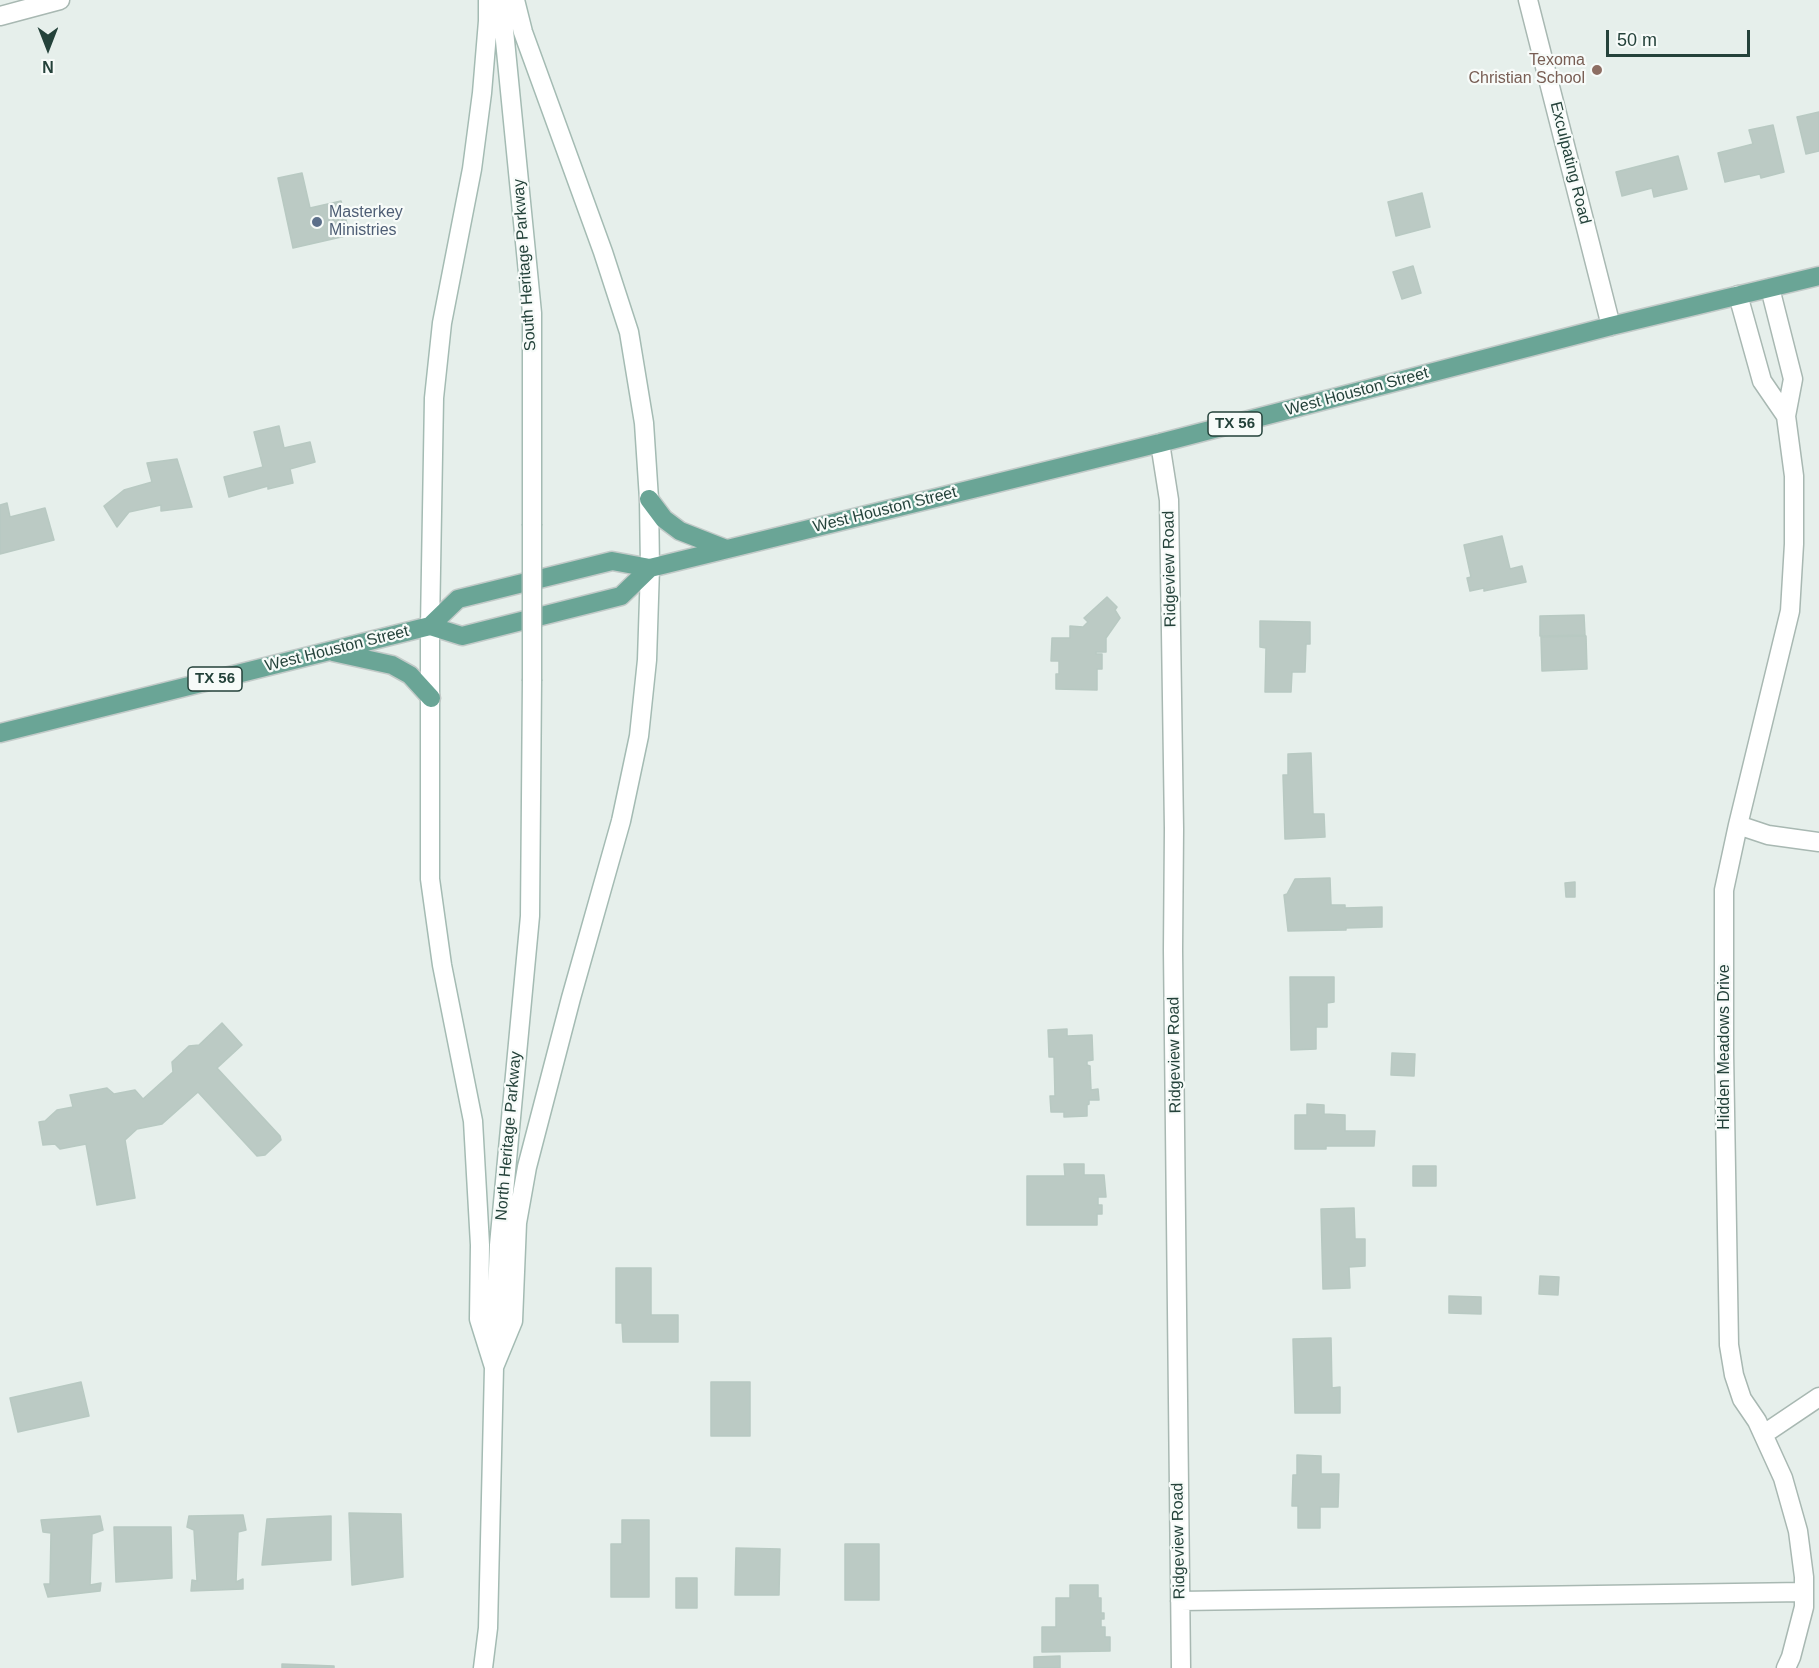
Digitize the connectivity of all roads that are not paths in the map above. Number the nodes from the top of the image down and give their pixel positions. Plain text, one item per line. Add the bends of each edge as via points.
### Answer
1 (60, 0) edge
2 (488, 0) edge
3 (501, 0) edge
4 (515, 0) edge
5 (1528, 0) edge
6 (0, 16) edge
7 (1819, 276) edge
8 (1770, 288) junction
9 (1738, 295) junction
10 (1611, 326) junction
11 (1785, 416) junction
12 (1160, 443) junction
13 (649, 499) junction
14 (726, 549) junction
15 (650, 568) junction
16 (532, 603) joint
17 (430, 626) junction
18 (328, 651) junction
19 (431, 698) junction
20 (0, 733) edge
21 (1738, 825) junction
22 (1819, 842) edge
23 (494, 1366) junction
24 (1819, 1397) edge
25 (1764, 1434) junction
26 (1804, 1592) junction
27 (1180, 1601) junction
28 (483, 1668) edge
29 (1180, 1668) edge
30 (1786, 1668) edge

1 - 6 main road
2 - 17 main road via 472,169 442,323 434,399
3 - 16 main road, South Heritage Parkway, bridge via 532,313
4 - 13 main road via 628,332 644,423
5 - 10 main road, Exculpating Road
7 - 8 main road, West Houston Street / TX 56
8 - 9 main road, West Houston Street / TX 56
8 - 11 main road, Hidden Meadows Drive via 1793,379
9 - 10 main road, West Houston Street / TX 56
9 - 11 main road, Hidden Meadows Drive via 1762,381
10 - 12 main road, West Houston Street / TX 56
11 - 21 main road, Hidden Meadows Drive via 1794,476 1790,611
12 - 14 main road, West Houston Street / TX 56
12 - 27 main road, Ridgeview Road via 1169,500
13 - 14 main road via 664,519 680,531
13 - 15 main road
14 - 15 main road, West Houston Street / TX 56
15 - 17 main road, West Houston Street / TX 56 via 612,561 458,599
15 - 17 main road, West Houston Street / TX 56 via 621,596 462,636
15 - 23 main road via 647,660 639,736 621,821 527,1167 517,1223 513,1321
16 - 23 main road, North Heritage Parkway, bridge via 530,916 499,1245
17 - 18 main road, West Houston Street / TX 56
17 - 19 main road
18 - 19 main road via 392,665 410,675
18 - 20 main road, West Houston Street / TX 56
19 - 23 main road via 430,879 442,965 473,1121 480,1245 479,1319
21 - 22 main road via 1768,835
21 - 25 main road, Hidden Meadows Drive via 1724,891 1729,1345 1743,1400
23 - 28 main road, North Heritage Parkway via 488,1629
24 - 25 main road
25 - 26 main road, Hidden Meadows Drive via 1783,1478 1798,1531
26 - 27 main road
26 - 30 main road, Hidden Meadows Drive via 1804,1607
27 - 29 main road, Ridgeview Road

